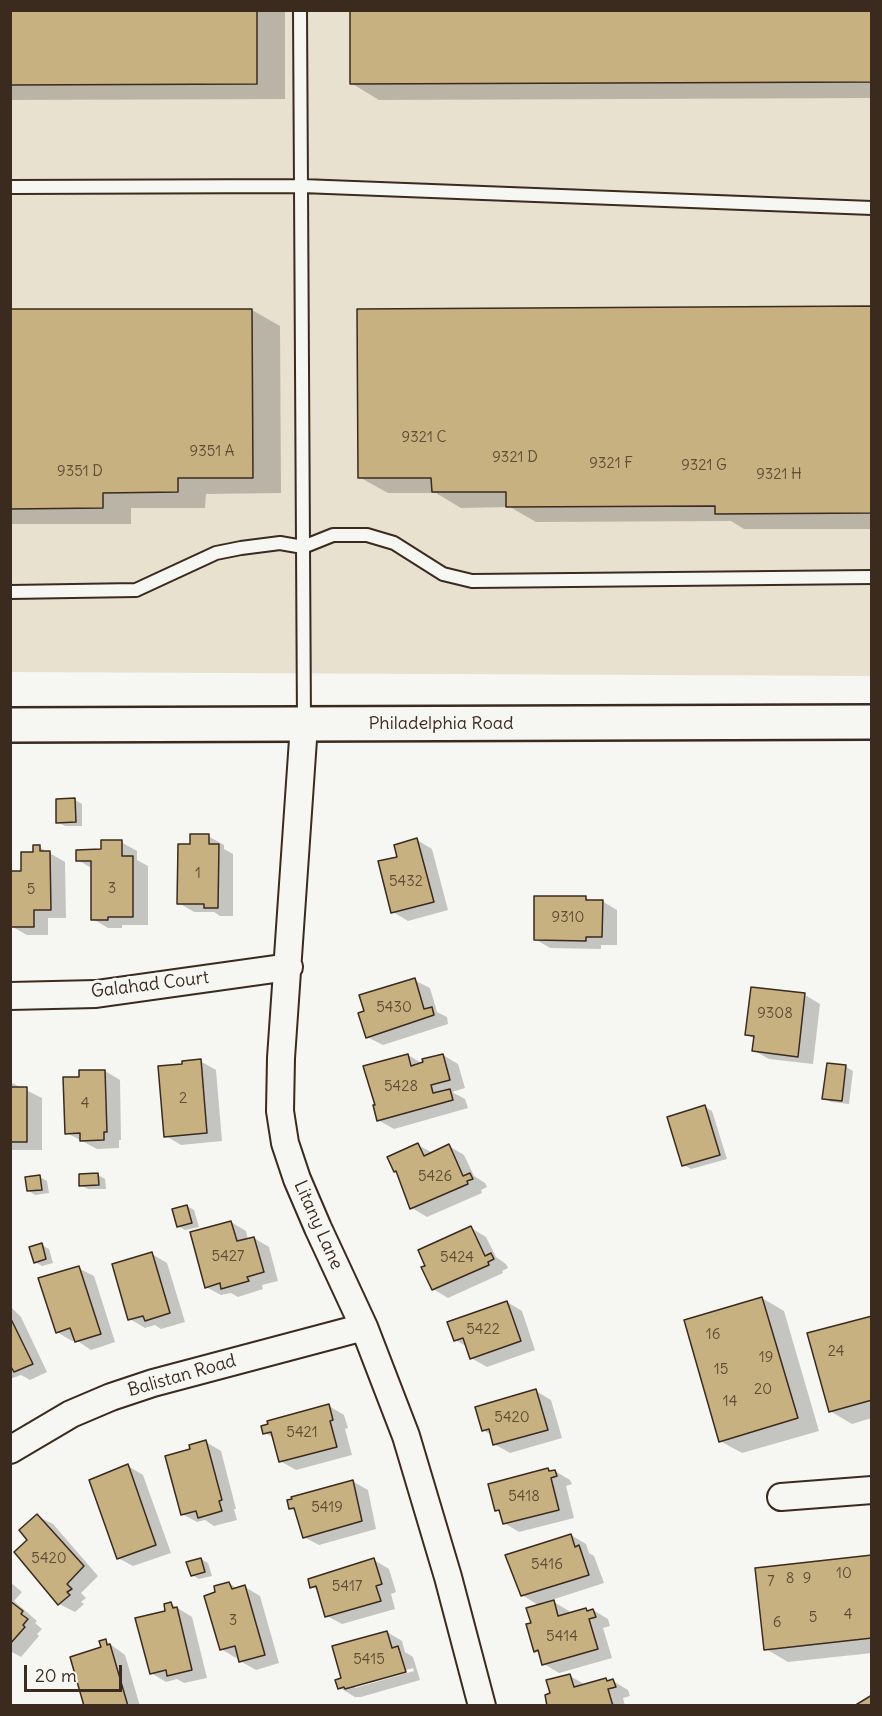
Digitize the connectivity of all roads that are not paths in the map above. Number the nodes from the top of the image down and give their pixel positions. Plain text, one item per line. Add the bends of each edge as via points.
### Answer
1 (300, 10) edge
2 (302, 186) junction
3 (10, 187) edge
4 (872, 208) edge
5 (303, 547) junction
6 (872, 577) edge
7 (10, 592) edge
8 (872, 722) edge
9 (10, 725) edge
10 (304, 725) junction
11 (289, 967) junction
12 (10, 996) edge
13 (364, 1327) junction
14 (10, 1450) edge
15 (872, 1490) edge
16 (781, 1497) dead end
17 (482, 1706) edge

1 - 2 lane
2 - 3 lane
2 - 4 lane
2 - 5 lane
5 - 6 lane via 333,535 367,535 394,543 443,573 472,581
5 - 7 lane via 280,543 216,553 136,590
5 - 10 lane
8 - 10 main road, Philadelphia Road
9 - 10 main road, Philadelphia Road
10 - 11 street, Litany Lane
11 - 12 street, Galahad Court via 96,994
11 - 13 street, Litany Lane via 280,1111 285,1143 310,1209
13 - 14 street, Balistan Road via 132,1390 71,1413
13 - 17 street, Litany Lane via 406,1436
15 - 16 street

